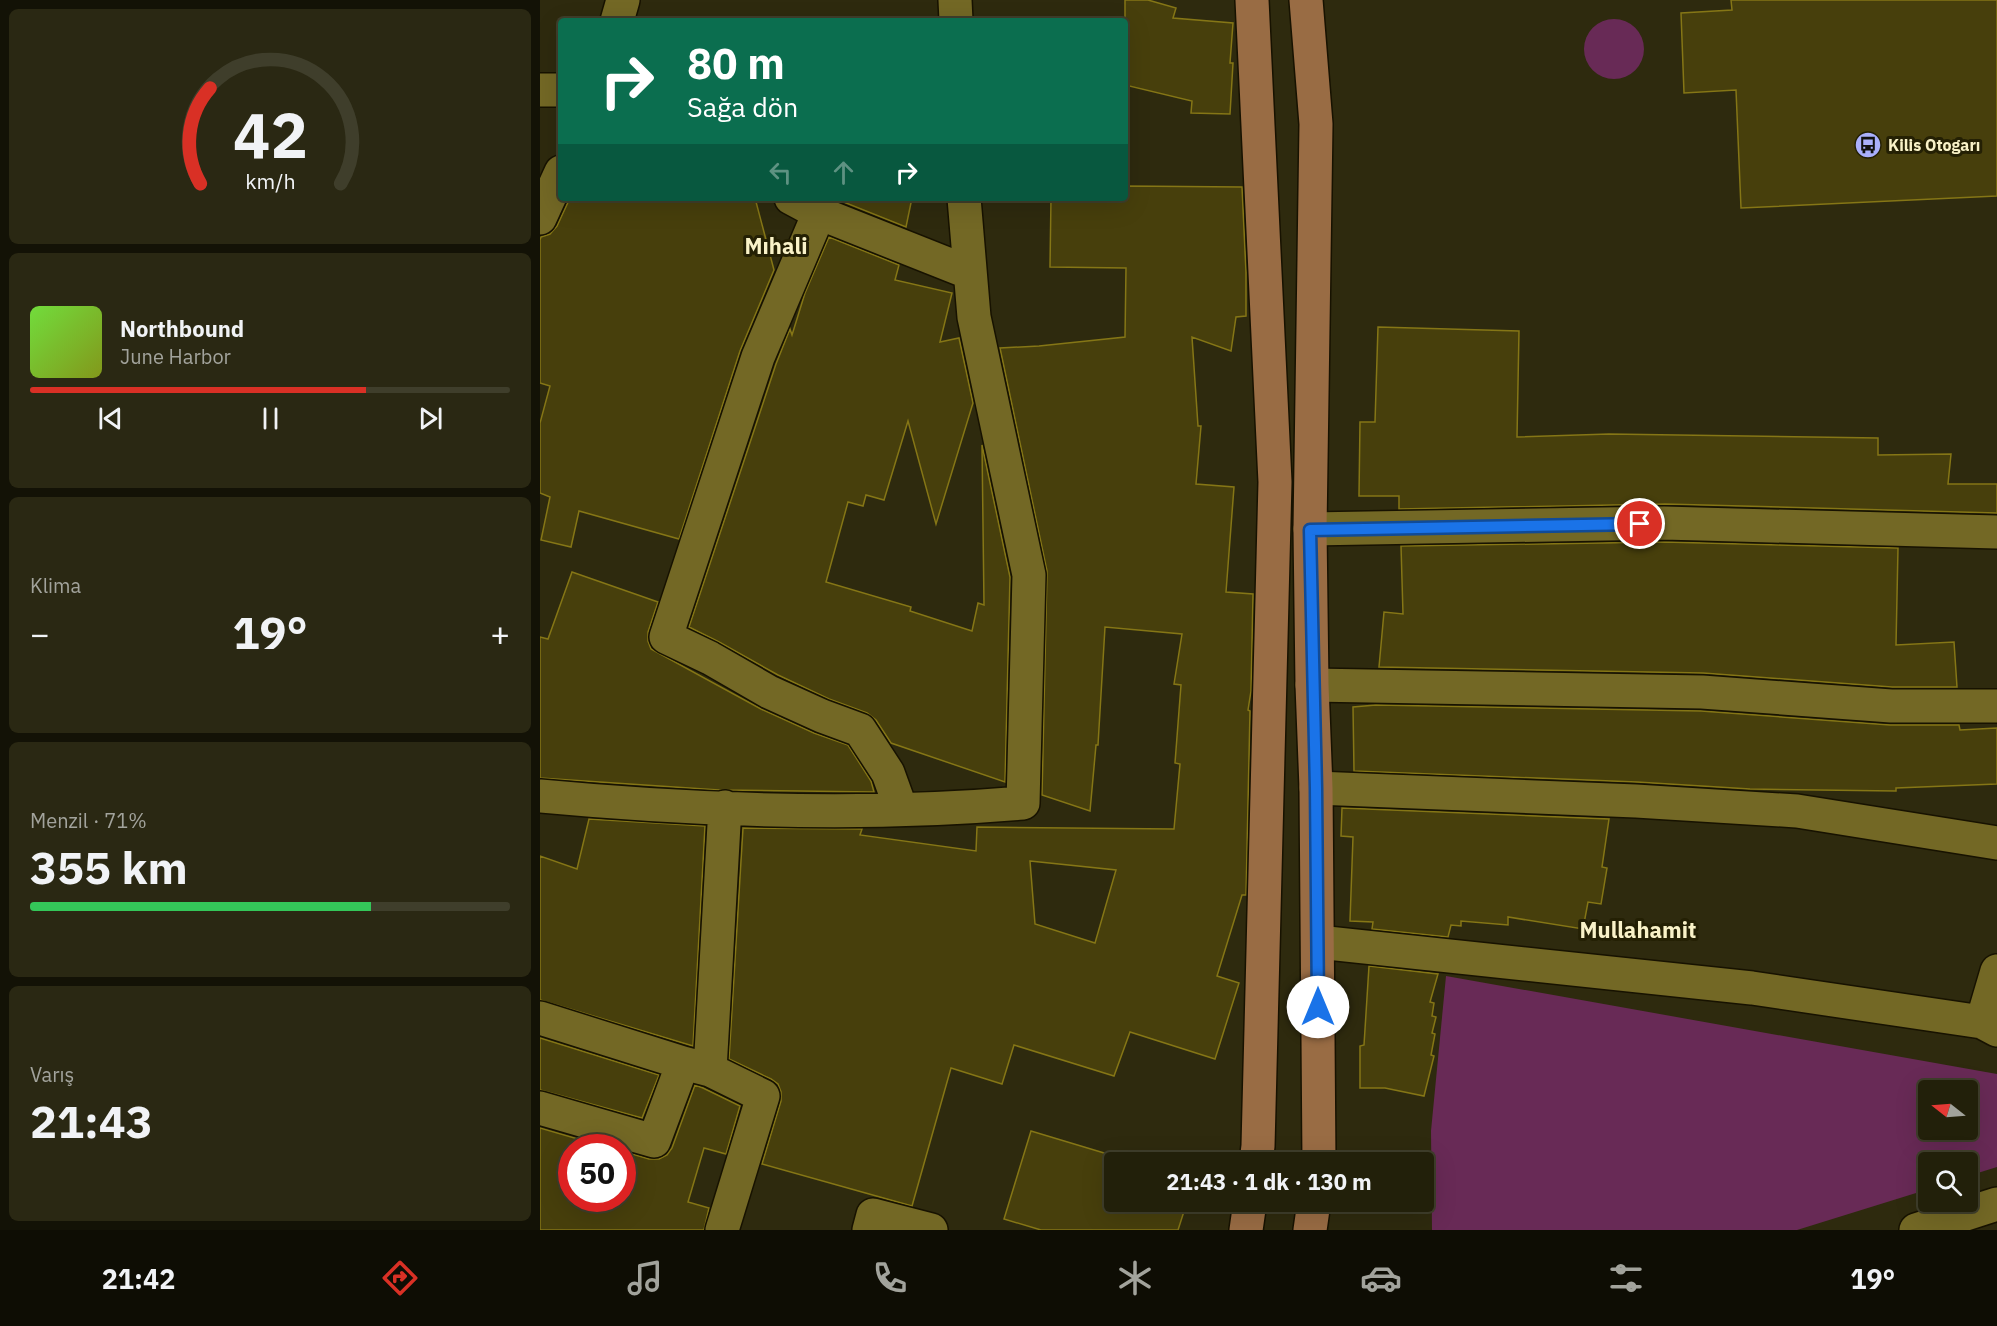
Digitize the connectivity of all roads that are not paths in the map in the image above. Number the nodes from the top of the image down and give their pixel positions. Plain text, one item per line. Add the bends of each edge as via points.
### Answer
1 (623, 0) edge
2 (955, 0) edge
3 (1251, 0) edge
4 (1306, 0) edge
5 (618, 18) edge
6 (956, 18) edge
7 (540, 90) edge
8 (558, 90) edge
9 (558, 179) edge
10 (964, 201) edge
11 (805, 205) edge
12 (540, 218) edge
13 (970, 273) junction
14 (1310, 530) junction
15 (1997, 532) edge
16 (1312, 685) junction
17 (1997, 705) edge
18 (1316, 788) junction
19 (540, 796) edge
20 (725, 807) junction
21 (901, 809) junction
22 (1997, 843) edge
23 (1318, 942) junction
24 (1997, 971) edge
25 (540, 1018) edge
26 (1989, 1026) edge
27 (697, 1067) junction
28 (540, 1108) edge
29 (1257, 1152) edge
30 (1319, 1152) edge
31 (1997, 1204) edge
32 (1249, 1212) edge
33 (1313, 1212) edge
34 (722, 1230) edge
35 (869, 1230) edge
36 (931, 1230) edge
37 (1246, 1230) edge
38 (1310, 1230) edge
39 (1916, 1230) edge

1 - 5 street
2 - 6 street
3 - 29 main road via 1275,482
4 - 14 main road via 1316,124
7 - 8 street
9 - 12 street
10 - 13 street
11 - 13 street
11 - 21 street via 666,637 769,692 861,730 888,773
13 - 21 street via 974,317 1029,575 1023,804
14 - 15 street via 1664,523
14 - 16 main road
16 - 17 street via 1702,692 1891,706
16 - 18 main road
18 - 22 street via 1797,811
18 - 23 main road
19 - 20 street
20 - 21 street via 805,811
20 - 27 street
23 - 26 street via 1752,988
23 - 30 main road
24 - 26 street
25 - 27 street
27 - 28 street via 654,1141
27 - 34 street via 763,1096
31 - 39 street
32 - 37 main road
33 - 38 main road
35 - 36 street via 873,1215

